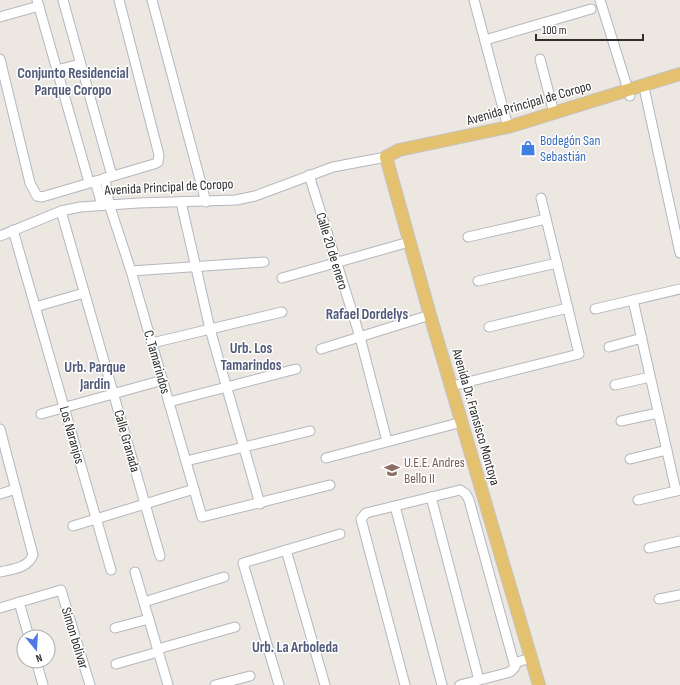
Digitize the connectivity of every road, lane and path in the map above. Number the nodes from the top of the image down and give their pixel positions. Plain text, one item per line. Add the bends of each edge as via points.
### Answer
1 (63, 0) edge
2 (119, 0) edge
3 (152, 0) edge
4 (474, 0) edge
5 (600, 0) edge
6 (38, 3) edge
7 (591, 9) dead end
8 (0, 17) edge
9 (485, 40) junction
10 (0, 59) edge
11 (540, 59) dead end
12 (80, 64) junction
13 (57, 70) junction
14 (680, 74) edge
15 (680, 82) edge
16 (645, 92) junction
17 (629, 93) junction
18 (554, 113) junction
19 (508, 127) junction
20 (386, 157) junction
21 (309, 175) junction
22 (100, 179) junction
23 (540, 198) dead end
24 (181, 202) junction
25 (206, 202) junction
26 (105, 205) junction
27 (61, 211) junction
28 (546, 219) junction
29 (13, 230) junction
30 (0, 236) edge
31 (468, 237) dead end
32 (409, 242) junction
33 (680, 252) edge
34 (264, 262) dead end
35 (335, 262) junction
36 (557, 263) junction
37 (195, 268) junction
38 (131, 271) junction
39 (282, 278) dead end
40 (478, 281) dead end
41 (680, 289) edge
42 (84, 293) junction
43 (633, 300) junction
44 (35, 307) junction
45 (568, 308) junction
46 (595, 309) dead end
47 (282, 312) dead end
48 (430, 315) junction
49 (489, 327) dead end
50 (210, 329) junction
51 (360, 337) junction
52 (642, 338) junction
53 (152, 343) junction
54 (608, 347) dead end
55 (321, 349) dead end
56 (296, 369) dead end
57 (650, 377) junction
58 (163, 380) junction
59 (615, 385) dead end
60 (452, 386) junction
61 (227, 387) junction
62 (114, 394) junction
63 (169, 402) junction
64 (64, 407) junction
65 (658, 413) junction
66 (42, 414) dead end
67 (621, 421) dead end
68 (462, 422) junction
69 (0, 429) edge
70 (310, 431) dead end
71 (387, 441) junction
72 (244, 447) junction
73 (667, 450) junction
74 (326, 458) dead end
75 (630, 459) dead end
76 (186, 461) junction
77 (330, 485) dead end
78 (16, 489) junction
79 (194, 489) junction
80 (678, 491) edge
81 (0, 494) edge
82 (431, 497) junction
83 (638, 500) dead end
84 (145, 504) junction
85 (260, 504) junction
86 (395, 506) junction
87 (97, 519) junction
88 (73, 526) dead end
89 (340, 534) dead end
90 (679, 544) edge
91 (649, 548) dead end
92 (286, 550) junction
93 (160, 556) dead end
94 (112, 570) dead end
95 (0, 572) edge
96 (135, 572) dead end
97 (224, 577) dead end
98 (680, 595) edge
99 (659, 599) dead end
100 (19, 602) junction
101 (144, 602) junction
102 (0, 608) edge
103 (149, 619) junction
104 (235, 627) dead end
105 (115, 628) dead end
106 (27, 629) edge
107 (158, 650) junction
108 (531, 658) junction
109 (514, 663) junction
110 (116, 664) dead end
111 (38, 669) edge
112 (250, 676) dead end
113 (479, 680) junction
114 (43, 685) edge
115 (90, 685) edge
116 (168, 685) edge
117 (215, 685) edge
118 (279, 685) edge
119 (325, 685) edge
120 (405, 685) edge
121 (442, 685) edge
122 (460, 685) edge
123 (539, 685) edge

1 - 12 street
2 - 22 street via 160,155 158,162 154,164
3 - 25 street
4 - 9 street
5 - 17 street
6 - 8 street
6 - 13 street
7 - 9 street
9 - 19 street
10 - 22 street via 30,183 35,194 42,197
11 - 18 street
12 - 13 street
12 - 22 street
13 - 22 street
14 - 17 main road, Avenida Principal de Coropo
15 - 16 main road, Avenida Principal de Coropo
16 - 17 main road, Avenida Principal de Coropo
16 - 33 street
17 - 18 main road, Avenida Principal de Coropo
17 - 20 main road, Avenida Principal de Coropo via 514,133 400,158
18 - 19 main road, Avenida Principal de Coropo
19 - 20 main road, Avenida Principal de Coropo via 399,150
20 - 21 street, Avenida Principal de Coropo via 333,167
20 - 32 main road, Avenida Dr. Fransisco Montoya
21 - 25 street, Avenida Principal de Coropo via 255,196
21 - 35 street, Calle 20 de enero
22 - 26 street, C. Tamarindos
23 - 28 street
24 - 25 street, Avenida Principal de Coropo
24 - 26 street, Avenida Principal de Coropo
24 - 37 street
26 - 27 street, Avenida Principal de Coropo
26 - 38 street, C. Tamarindos
27 - 29 street, Avenida Principal de Coropo
27 - 42 street, Calle Granada
28 - 31 street
28 - 36 street
29 - 30 street, Avenida Principal de Coropo
29 - 44 street, Los Naranjos
32 - 35 street
32 - 48 main road, Avenida Dr. Fransisco Montoya
34 - 37 street
35 - 39 street
35 - 51 street, Calle 20 de enero
36 - 40 street
36 - 45 street
37 - 38 street
37 - 50 street
38 - 53 street, C. Tamarindos
41 - 43 street
42 - 44 street
42 - 62 street, Calle Granada
43 - 46 street
43 - 52 street
44 - 64 street, Los Naranjos
45 - 49 street
45 - 60 street via 579,354
47 - 50 street
48 - 51 street
48 - 60 main road, Avenida Dr. Fransisco Montoya
50 - 53 street
50 - 61 street
51 - 55 street
51 - 71 street, Calle 20 de enero
52 - 54 street
52 - 57 street
53 - 58 street, C. Tamarindos
56 - 61 street
57 - 59 street
57 - 65 street
58 - 62 street
58 - 63 street, C. Tamarindos
60 - 68 main road, Avenida Dr. Fransisco Montoya
61 - 63 street
61 - 72 street
62 - 64 street
62 - 84 street, Calle Granada
63 - 76 street, C. Tamarindos
64 - 66 street
64 - 87 street, Los Naranjos
65 - 67 street
65 - 73 street
68 - 71 street
68 - 108 main road, Avenida Dr. Fransisco Montoya
69 - 78 street
70 - 72 street
71 - 74 street
72 - 76 street
72 - 85 street
73 - 75 street
73 - 80 street
76 - 79 street, C. Tamarindos
77 - 85 street
78 - 81 street
78 - 95 street via 33,555 25,566
79 - 84 street
79 - 85 street, C. Tamarindos via 204,518
80 - 83 street
82 - 86 street
82 - 109 street via 460,490 467,496
82 - 113 street
84 - 87 street
84 - 93 street, Calle Granada
86 - 120 street via 366,513 361,519
86 - 121 street
87 - 88 street
87 - 94 street, Los Naranjos
89 - 92 street
90 - 91 street
92 - 118 street via 245,562 243,566
92 - 119 street
96 - 101 street
97 - 101 street
98 - 99 street
100 - 102 street
100 - 106 street
100 - 115 street, Simon bolivar via 61,590
101 - 103 street
103 - 105 street
103 - 107 street
104 - 107 street
107 - 110 street
107 - 116 street
108 - 109 street
108 - 123 main road, Avenida Dr. Fransisco Montoya
109 - 113 street via 512,671
111 - 114 street
112 - 117 street
113 - 122 street

